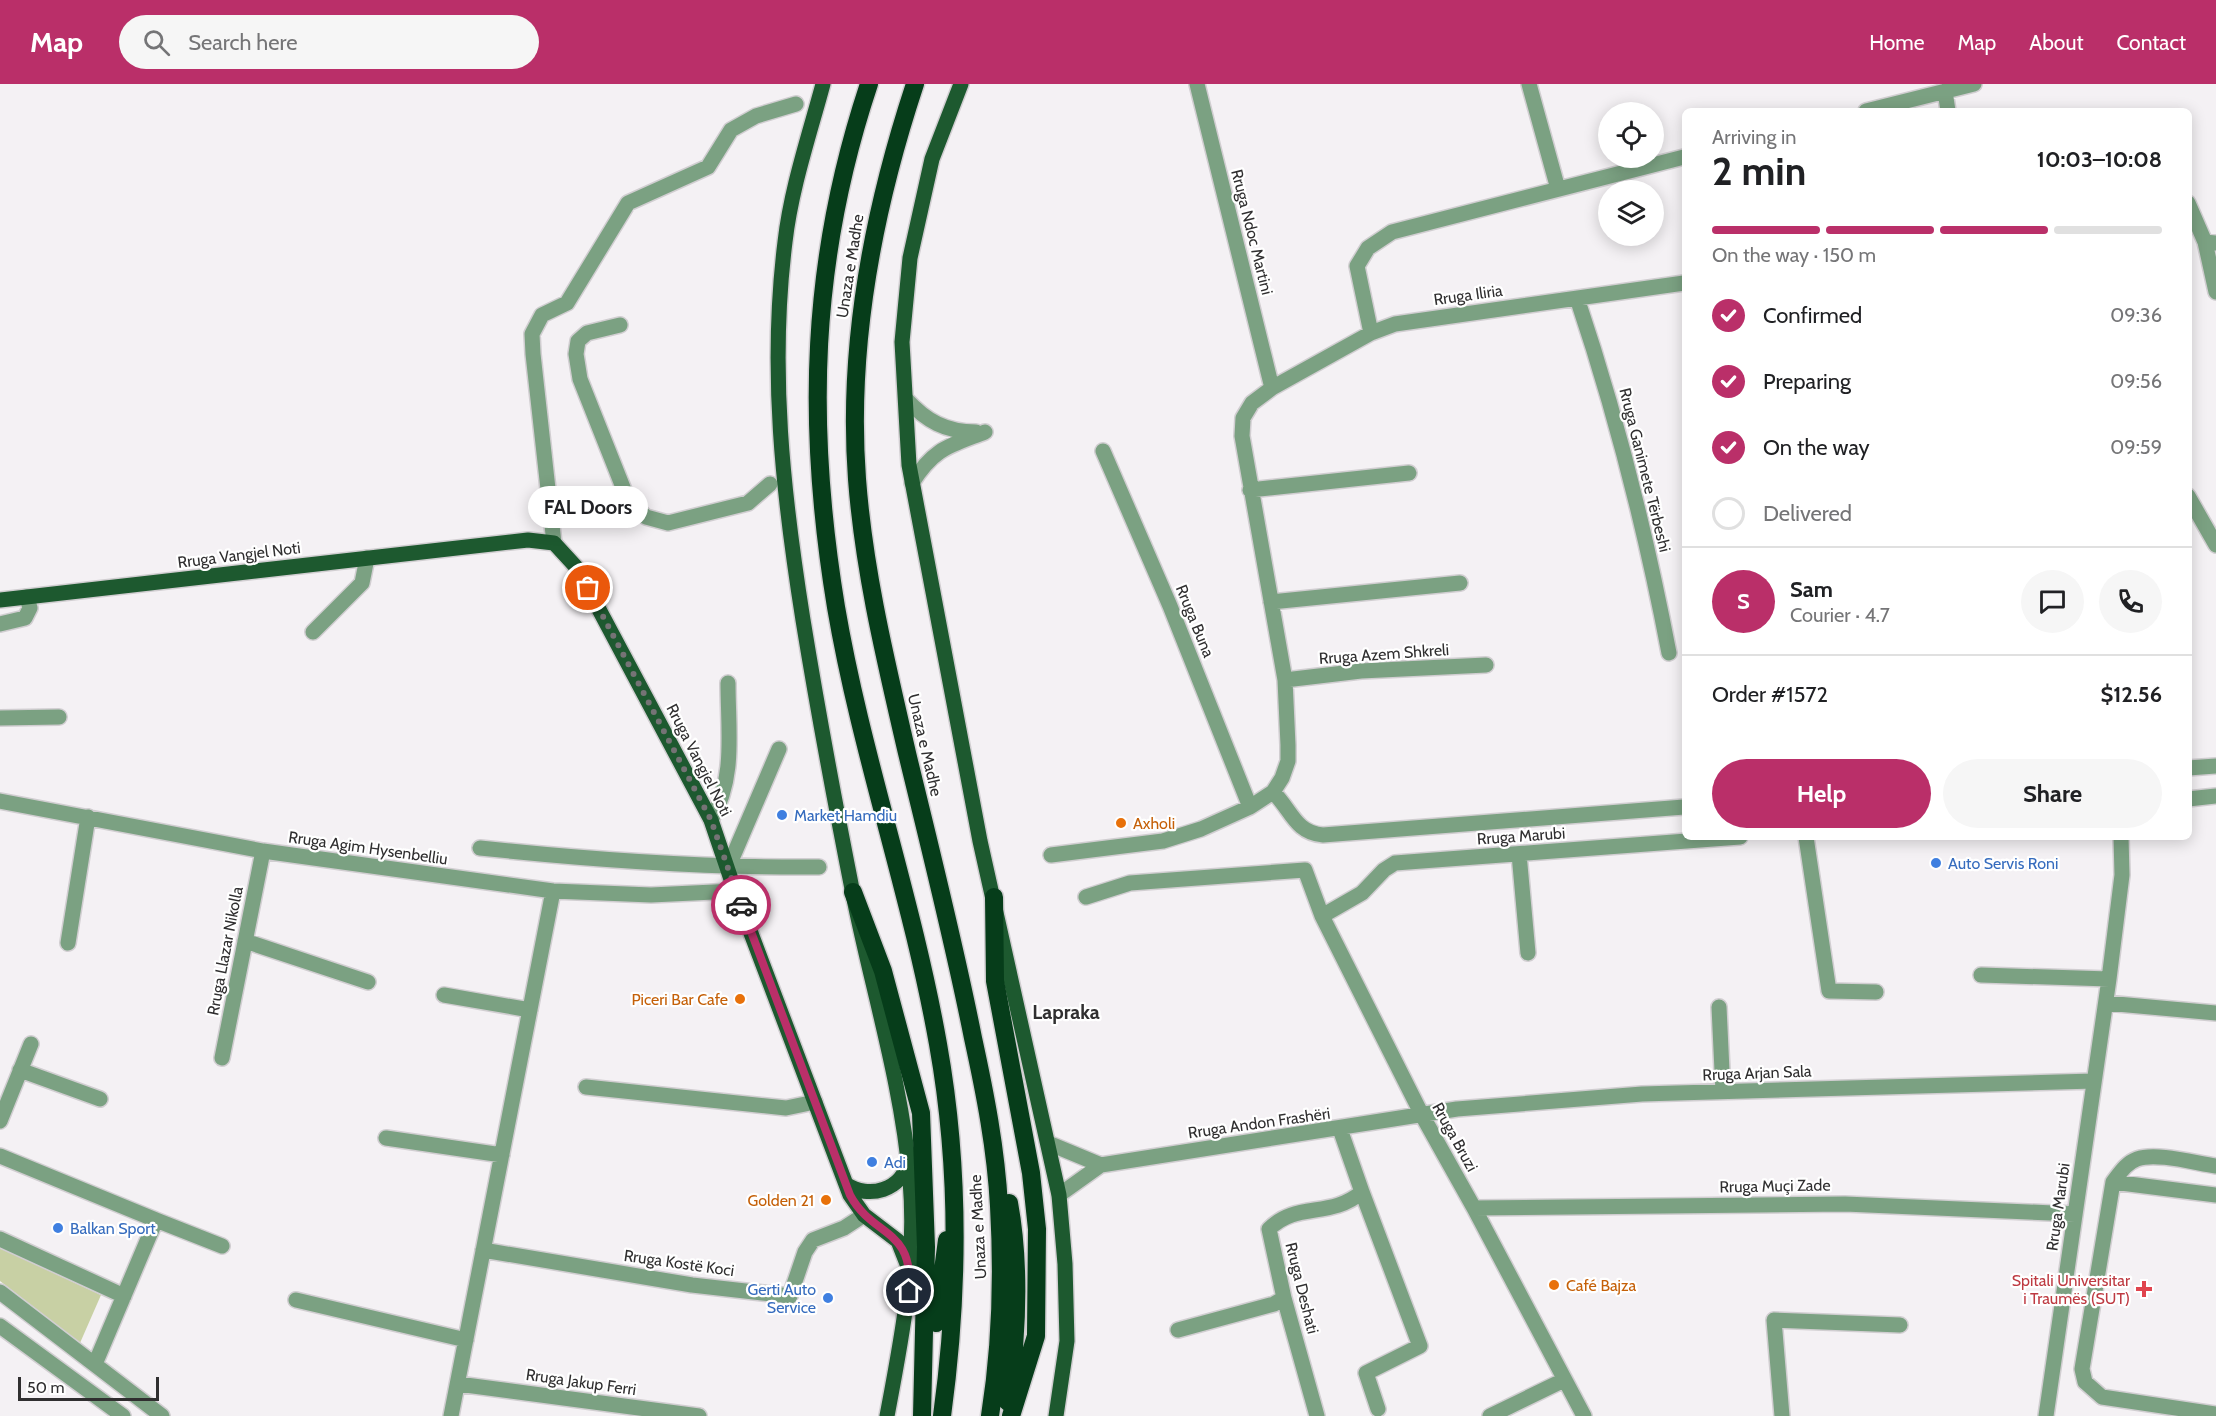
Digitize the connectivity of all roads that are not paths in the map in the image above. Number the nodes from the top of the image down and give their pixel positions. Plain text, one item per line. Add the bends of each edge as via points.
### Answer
1 (823, 84) edge
2 (869, 84) edge
3 (915, 84) edge
4 (961, 84) edge
5 (1197, 84) edge
6 (1529, 84) edge
7 (1974, 84) edge
8 (1945, 91) junction
9 (796, 104) dead end
10 (1878, 108) edge
11 (1948, 108) edge
12 (1682, 158) edge
13 (1558, 189) junction
14 (2192, 210) edge
15 (2210, 243) edge
16 (1682, 283) edge
17 (2216, 292) edge
18 (1577, 298) junction
19 (620, 325) dead end
20 (1371, 333) junction
21 (1272, 388) junction
22 (906, 399) junction
23 (1103, 451) dead end
24 (1409, 473) dead end
25 (912, 483) junction
26 (770, 484) dead end
27 (1250, 490) junction
28 (2192, 503) edge
29 (554, 543) junction
30 (2216, 545) edge
31 (367, 558) junction
32 (1460, 583) dead end
33 (27, 597) junction
34 (0, 600) edge
35 (1271, 602) junction
36 (0, 624) edge
37 (313, 632) dead end
38 (1669, 653) dead end
39 (1486, 665) dead end
40 (1285, 680) junction
41 (728, 683) dead end
42 (60, 717) dead end
43 (0, 718) edge
44 (779, 749) dead end
45 (2216, 766) edge
46 (2192, 768) edge
47 (1273, 792) junction
48 (2216, 796) edge
49 (2192, 799) edge
50 (0, 801) edge
51 (1250, 807) junction
52 (1682, 807) edge
53 (87, 817) junction
54 (711, 820) junction
55 (1701, 840) edge
56 (1806, 840) edge
57 (2121, 840) edge
58 (480, 848) dead end
59 (263, 851) junction
60 (1519, 854) junction
61 (1051, 855) dead end
62 (819, 867) dead end
63 (728, 868) junction
64 (553, 891) junction
65 (735, 891) junction
66 (853, 892) junction
67 (994, 897) junction
68 (1086, 897) dead end
69 (1322, 916) junction
70 (245, 941) junction
71 (68, 943) dead end
72 (1528, 953) dead end
73 (1981, 975) dead end
74 (2109, 979) junction
75 (368, 982) dead end
76 (1876, 992) dead end
77 (444, 995) dead end
78 (2106, 1003) junction
79 (1719, 1007) dead end
80 (530, 1010) junction
81 (2216, 1013) edge
82 (31, 1044) dead end
83 (222, 1058) dead end
84 (20, 1070) junction
85 (2094, 1081) junction
86 (586, 1087) dead end
87 (1723, 1092) junction
88 (99, 1099) dead end
89 (815, 1102) junction
90 (1422, 1115) junction
91 (0, 1121) edge
92 (1340, 1129) junction
93 (386, 1138) dead end
94 (1048, 1143) junction
95 (502, 1155) junction
96 (994, 1155) junction
97 (0, 1156) edge
98 (908, 1161) junction
99 (1101, 1165) junction
100 (2216, 1166) edge
101 (2113, 1182) junction
102 (848, 1189) junction
103 (1362, 1192) junction
104 (1059, 1195) junction
105 (2216, 1195) edge
106 (1474, 1208) junction
107 (955, 1210) junction
108 (2075, 1214) junction
109 (864, 1215) junction
110 (156, 1220) junction
111 (0, 1239) edge
112 (222, 1246) dead end
113 (483, 1250) junction
114 (911, 1274) junction
115 (0, 1292) edge
116 (124, 1296) junction
117 (1284, 1298) junction
118 (296, 1300) dead end
119 (1900, 1325) dead end
120 (0, 1326) edge
121 (1178, 1330) dead end
122 (466, 1340) junction
123 (95, 1364) junction
124 (1564, 1380) junction
125 (458, 1384) junction
126 (1378, 1410) dead end
127 (2216, 1414) edge
128 (123, 1416) edge
129 (162, 1416) edge
130 (451, 1416) edge
131 (699, 1416) edge
132 (888, 1416) edge
133 (924, 1416) edge
134 (942, 1416) edge
135 (990, 1416) edge
136 (1006, 1416) edge
137 (1011, 1416) edge
138 (1056, 1416) edge
139 (1317, 1416) edge
140 (1490, 1416) edge
141 (1584, 1416) edge
142 (1782, 1416) edge
143 (2046, 1416) edge

1 - 66 main road via 794,190 785,241 778,315 777,405 787,520 821,729
2 - 107 highway, Unaza e Madhe via 844,173 825,272 816,370 820,481 841,631 939,1045
3 - 96 highway, Unaza e Madhe via 883,190 868,269 855,397 857,478 873,604 957,959
4 - 22 main road via 932,159 910,258 902,342
5 - 21 street, Rruga Ndoc Martini
6 - 13 street
7 - 8 street
8 - 10 street
8 - 11 street
9 - 29 street via 756,116 731,130 708,167 628,203 567,303 542,315 532,334
12 - 13 street
13 - 20 street via 1392,232 1368,248 1357,266
14 - 15 street
15 - 17 street
16 - 18 street, Rruga Iliria
18 - 20 street, Rruga Iliria via 1395,324
18 - 38 street, Rruga Ganimete Tërbeshi via 1602,372
19 - 26 street via 587,333 578,341 576,354 580,379 628,500 646,517 668,524 748,503
20 - 21 street, Rruga Iliria
21 - 27 street via 1252,403 1244,418 1242,436
22 - 25 main road
22 - 25 street via 930,421 946,429 985,432 938,451 926,461
23 - 51 street, Rruga Buna
24 - 27 street
25 - 67 main road
27 - 35 street
28 - 30 street
29 - 31 main road, Rruga Vangjel Noti via 528,540
29 - 54 main road, Rruga Vangjel Noti via 577,568
31 - 33 main road, Rruga Vangjel Noti
31 - 37 street via 362,584
32 - 35 street
33 - 34 main road, Rruga Vangjel Noti
33 - 36 street via 30,608 25,618
35 - 40 street
39 - 40 street, Rruga Azem Shkreli via 1361,671
40 - 47 street via 1288,761
41 - 54 street via 728,774 722,800
42 - 43 street
44 - 63 street
45 - 46 street
47 - 51 street
47 - 52 street via 1284,802 1296,824 1312,834 1323,835
48 - 49 street
50 - 53 street, Rruga Agim Hysenbelliu
51 - 61 street via 1163,841
53 - 59 street, Rruga Agim Hysenbelliu
53 - 71 street
54 - 63 main road, Rruga Vangjel Noti
55 - 60 street, Rruga Marubi
56 - 76 street via 1829,991
57 - 74 street, Rruga Marubi via 2122,875
58 - 63 street
59 - 64 street, Rruga Agim Hysenbelliu
59 - 70 street, Rruga Llazar Nikolla
60 - 69 street, Rruga Marubi via 1389,865 1362,892
60 - 72 street
62 - 63 street
63 - 65 main road, Rruga Vangjel Noti
64 - 65 street, Rruga Agim Hysenbelliu via 651,895
64 - 80 street
65 - 89 main road, Rruga Vangjel Noti
66 - 98 main road
66 - 133 highway via 880,962 921,1113 926,1247
67 - 94 main road
67 - 137 highway via 995,981 1034,1187 1037,1229 1036,1336
68 - 69 street, Rruga Bruzi via 1130,883 1305,870
69 - 90 street, Rruga Bruzi
70 - 75 street
70 - 83 street, Rruga Llazar Nikolla
73 - 74 street
74 - 78 street, Rruga Marubi
77 - 80 street
78 - 81 street
78 - 85 street, Rruga Marubi
79 - 87 street
80 - 95 street
82 - 84 street
84 - 88 street
84 - 91 street
85 - 87 street, Rruga Arjan Sala
85 - 108 street, Rruga Marubi
86 - 89 street via 786,1108
87 - 90 street, Rruga Arjan Sala via 1642,1094
89 - 102 main road, Rruga Vangjel Noti
90 - 92 street, Rruga Andon Frashëri
90 - 106 street, Rruga Bruzi
92 - 99 street, Rruga Andon Frashëri
92 - 103 street
93 - 95 street
94 - 99 street
94 - 104 main road
95 - 113 street
96 - 135 highway, Unaza e Madhe via 1001,1293
96 - 136 highway via 1007,1197 1016,1251 1014,1347
97 - 110 street
98 - 102 main road via 899,1181 883,1190
98 - 114 main road
99 - 104 street, Rruga Andon Frashëri
100 - 101 street via 2152,1157 2137,1159 2126,1165
101 - 105 street
101 - 127 street via 2082,1369 2085,1382 2102,1397
102 - 109 main road
103 - 117 street, Rruga Deshati via 1348,1204 1291,1214 1269,1229
103 - 126 street via 1420,1346 1366,1373
104 - 138 main road via 1067,1341
106 - 108 street, Rruga Muçi Zade via 1845,1204
106 - 124 street, Rruga Bruzi
107 - 133 highway via 941,1276
107 - 134 highway, Unaza e Madhe via 956,1282
108 - 143 street, Rruga Marubi
109 - 113 street, Rruga Kostë Koci via 813,1240 790,1296 692,1285
109 - 114 main road via 898,1241
110 - 112 street
110 - 116 street
111 - 116 street
113 - 122 street
114 - 132 main road
115 - 123 street
116 - 123 street
117 - 121 street via 1274,1305
117 - 139 street, Rruga Deshati
118 - 122 street
119 - 142 street via 1774,1320
120 - 128 street
122 - 125 street
123 - 129 street
124 - 140 street
124 - 141 street, Rruga Bruzi
125 - 130 street
125 - 131 street, Rruga Jakup Ferri

